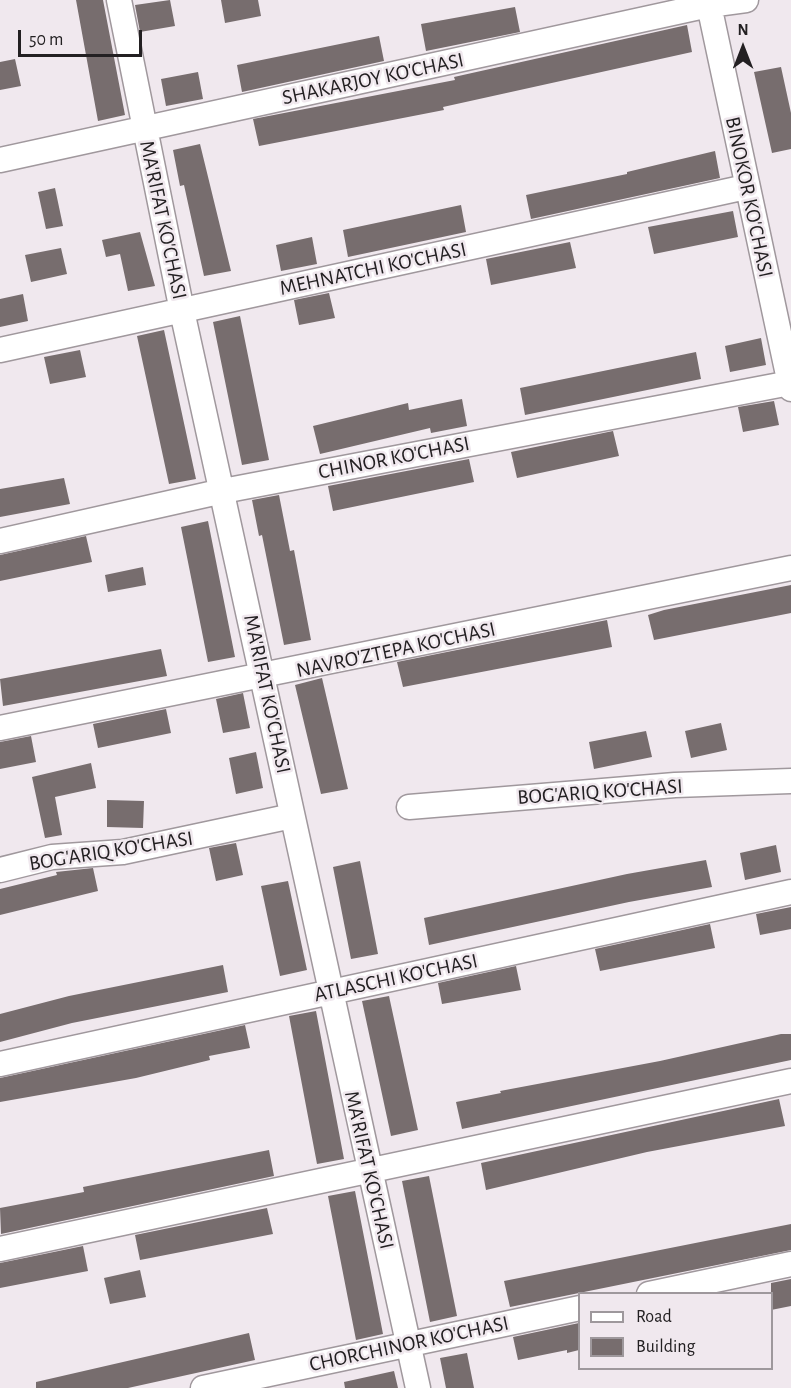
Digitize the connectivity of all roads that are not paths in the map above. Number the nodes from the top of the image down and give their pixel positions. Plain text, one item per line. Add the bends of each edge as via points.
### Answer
1 (119, 0) edge
2 (746, 0) edge
3 (709, 5) junction
4 (145, 130) junction
5 (0, 160) edge
6 (746, 187) junction
7 (182, 311) junction
8 (0, 350) edge
9 (790, 386) edge
10 (223, 491) junction
11 (0, 540) edge
12 (791, 568) edge
13 (263, 677) junction
14 (0, 728) edge
15 (791, 781) edge
16 (409, 807) dead end
17 (292, 816) junction
18 (0, 870) edge
19 (791, 892) edge
20 (330, 993) junction
21 (0, 1064) edge
22 (791, 1081) edge
23 (369, 1171) junction
24 (0, 1249) edge
25 (791, 1264) edge
26 (654, 1292) edge
27 (578, 1308) edge
28 (408, 1344) junction
29 (203, 1388) edge
30 (418, 1388) edge

1 - 4 street, MA'RIFAT KO'CHASI
2 - 3 street, SHAKARJOY KO'CHASI
3 - 4 street, SHAKARJOY KO'CHASI
3 - 6 street, BINOKOR KO'CHASI
4 - 5 street, SHAKARJOY KO'CHASI
4 - 7 street, MA'RIFAT KO'CHASI
6 - 7 street, MEHNATCHI KO'CHASI
6 - 9 street, BINOKOR KO'CHASI
7 - 8 street, MEHNATCHI KO'CHASI
7 - 10 street, MA'RIFAT KO'CHASI
9 - 10 street, CHINOR KO'CHASI
10 - 11 street, CHINOR KO'CHASI
10 - 13 street, MA'RIFAT KO'CHASI
12 - 13 street, NAVRO'ZTEPA KO'CHASI
13 - 14 street, NAVRO'ZTEPA KO'CHASI
13 - 17 street, MA'RIFAT KO'CHASI
15 - 16 street, BOG'ARIQ KO'CHASI via 675,785
17 - 18 street, BOG'ARIQ KO'CHASI via 123,852 52,857
17 - 20 street, MA'RIFAT KO'CHASI
19 - 20 street, ATLASCHI KO'CHASI
20 - 21 street, ATLASCHI KO'CHASI
20 - 23 street, MA'RIFAT KO'CHASI
22 - 23 street
23 - 24 street
23 - 28 street, MA'RIFAT KO'CHASI
25 - 26 street
27 - 28 street, CHORCHINOR KO'CHASI
28 - 29 street, CHORCHINOR KO'CHASI
28 - 30 street, MA'RIFAT KO'CHASI

